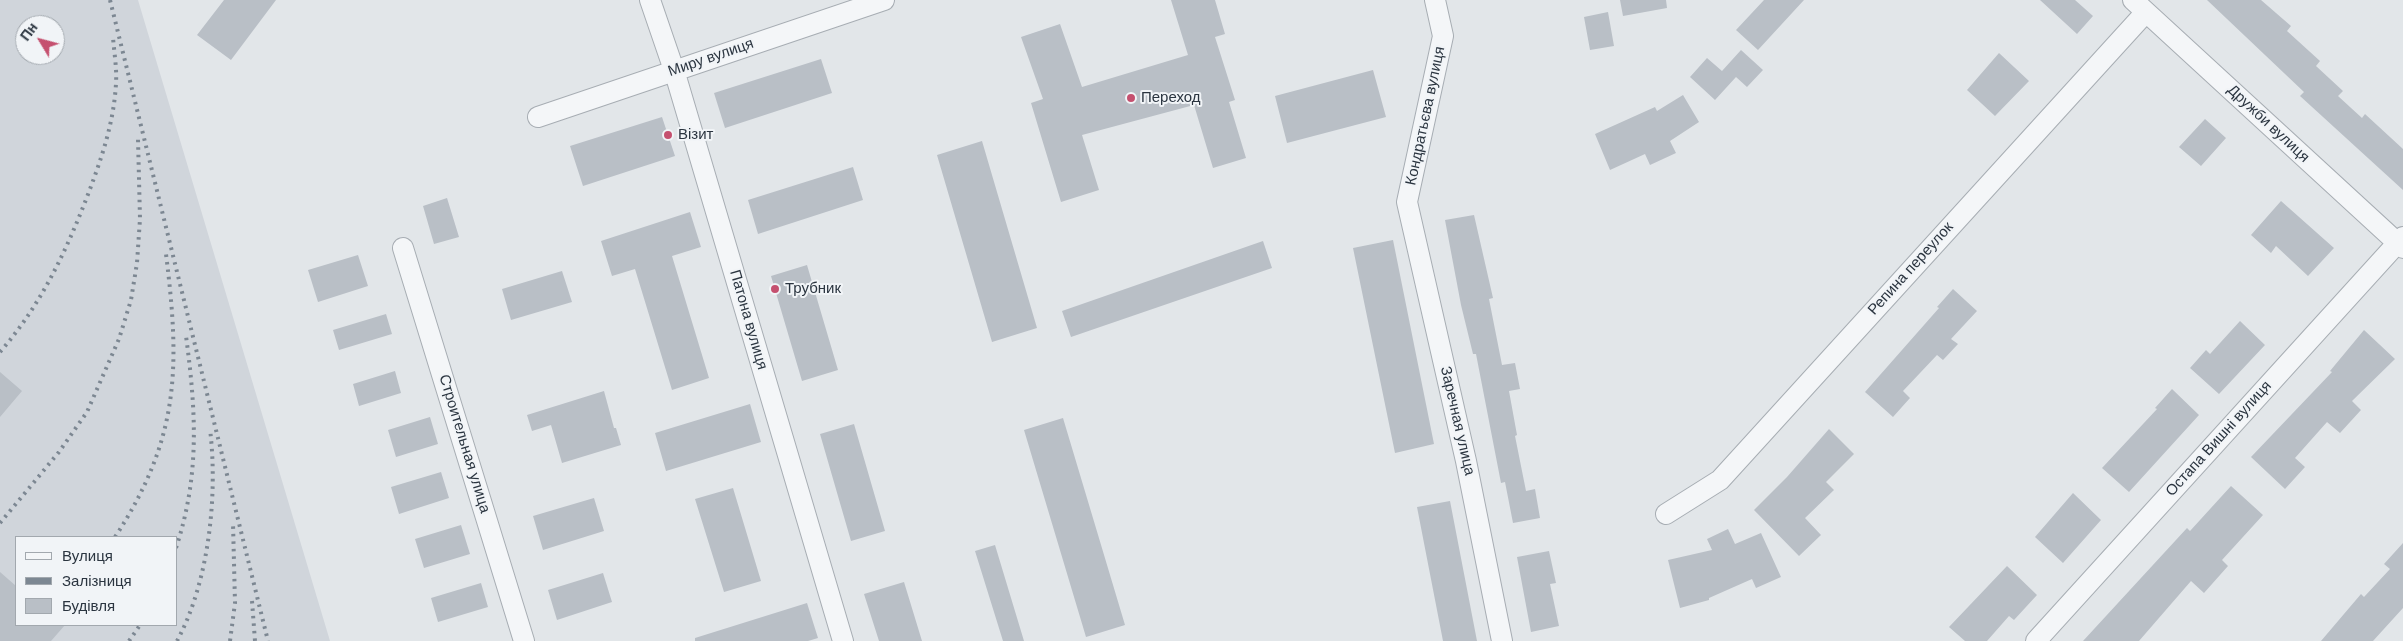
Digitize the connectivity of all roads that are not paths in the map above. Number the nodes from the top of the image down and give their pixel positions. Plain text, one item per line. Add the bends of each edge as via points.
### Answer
1 (650, 0) edge
2 (884, 0) edge
3 (1435, 0) edge
4 (2139, 6) edge
5 (674, 70) junction
6 (538, 116) dead end
7 (1408, 202) joint
8 (2401, 243) edge
9 (403, 248) dead end
10 (1666, 514) dead end
11 (524, 641) edge
12 (843, 641) edge
13 (1502, 641) edge
14 (2036, 641) edge

1 - 5 street, Патона вулиця
2 - 5 street, Миру вулиця
3 - 7 street, Кондратьєва вулиця via 1443,36
4 - 8 street, Дружби вулиця
4 - 10 street, Репина переулок via 1720,480
5 - 6 street, Миру вулиця
5 - 12 street, Патона вулиця
7 - 13 street, Заречная улица
8 - 14 street, Остапа Вишні вулиця
9 - 11 street, Строительная улица

